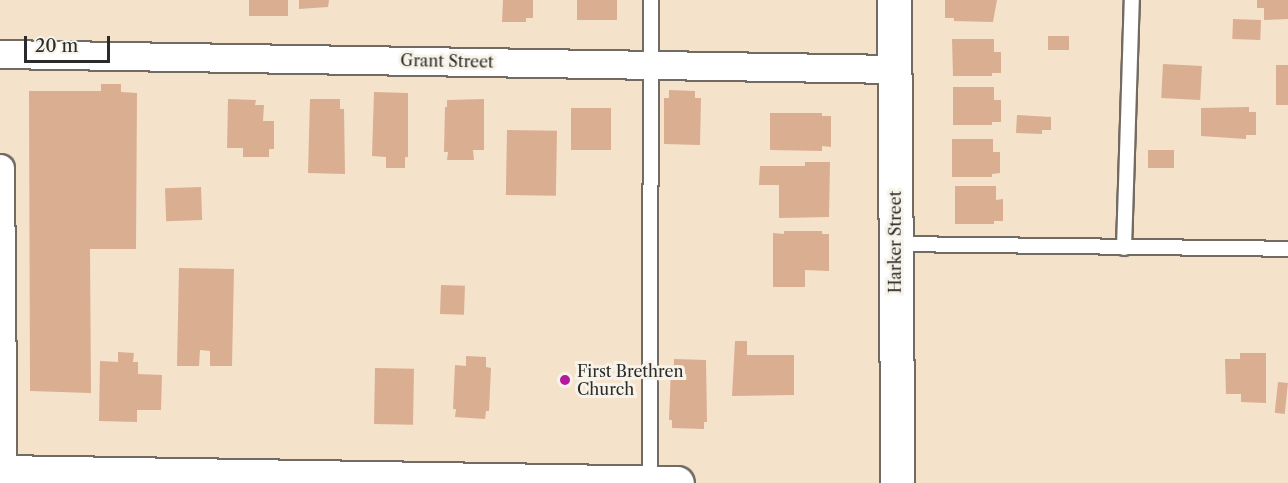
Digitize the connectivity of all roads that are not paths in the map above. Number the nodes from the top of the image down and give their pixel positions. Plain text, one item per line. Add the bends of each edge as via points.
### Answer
1 (651, 0) edge
2 (894, 0) edge
3 (1132, 0) edge
4 (0, 54) edge
5 (651, 65) junction
6 (895, 69) junction
7 (0, 168) edge
8 (896, 243) junction
9 (1124, 248) junction
10 (1288, 249) edge
11 (2, 476) edge
12 (599, 482) edge
13 (650, 483) edge
14 (677, 483) edge
15 (897, 483) edge

1 - 5 lane
2 - 6 street, Harker Street
3 - 9 lane
4 - 5 street, Grant Street
5 - 6 street, Grant Street
5 - 13 lane
6 - 8 street, Harker Street
7 - 11 street
8 - 9 lane
8 - 15 street, Harker Street
9 - 10 lane
11 - 12 street
12 - 13 street
13 - 14 street

